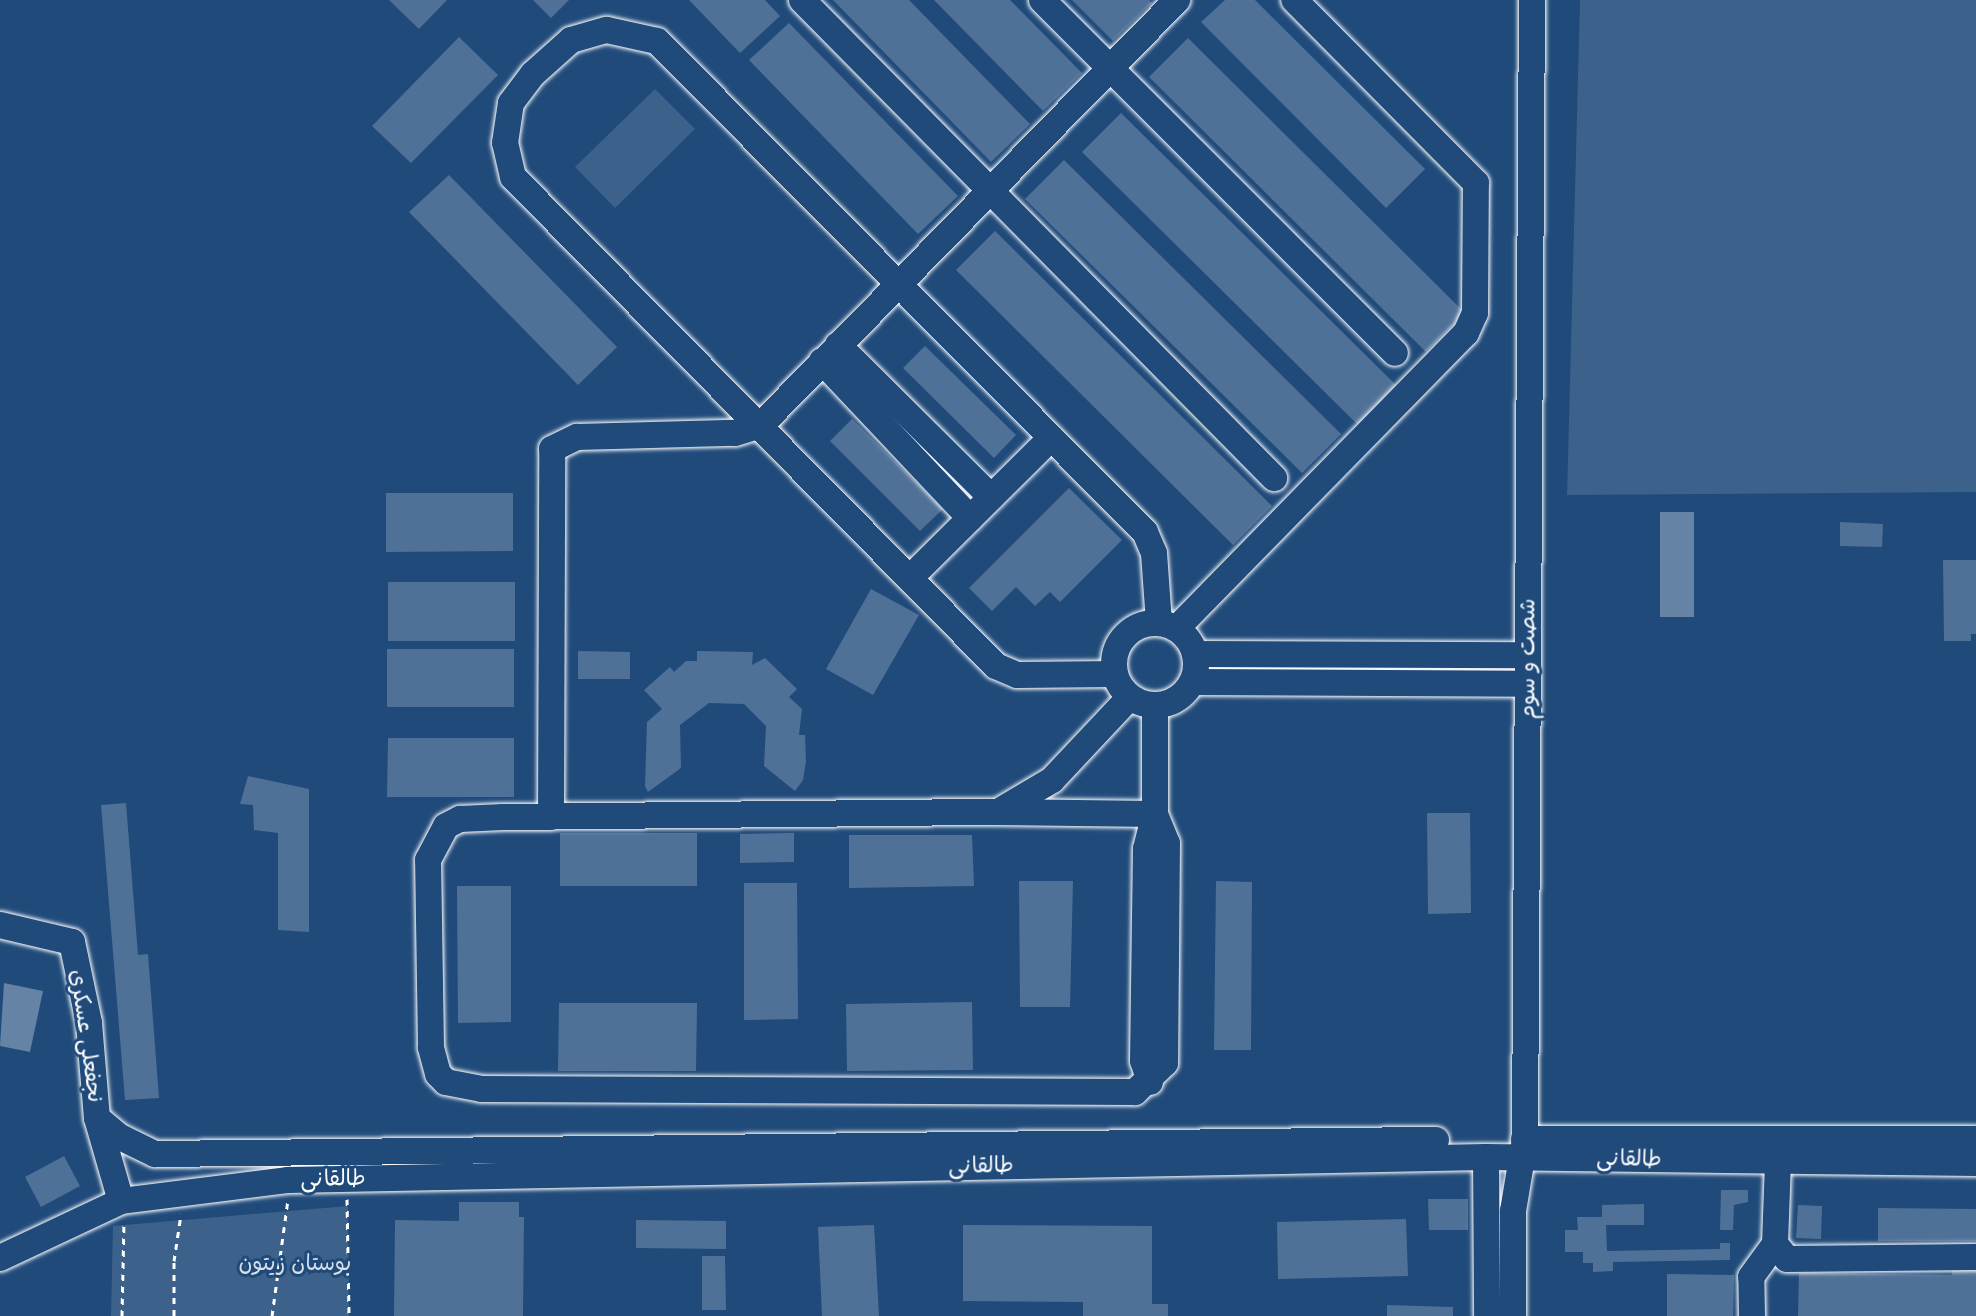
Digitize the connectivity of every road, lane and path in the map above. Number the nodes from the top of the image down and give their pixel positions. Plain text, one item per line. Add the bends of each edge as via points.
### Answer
1 (802, 0) edge
2 (1042, 0) edge
3 (1177, 0) edge
4 (1294, 0) edge
5 (1532, 0) edge
6 (1110, 68) junction
7 (989, 190) junction
8 (897, 283) junction
9 (830, 353) junction
10 (1395, 353) dead end
11 (761, 425) junction
12 (1051, 438) junction
13 (1274, 478) dead end
14 (991, 497) junction
15 (970, 518) junction
16 (912, 576) junction
17 (1168, 626) junction
18 (1195, 654) junction
19 (1528, 655) junction
20 (1114, 668) junction
21 (1192, 682) junction
22 (1528, 684) junction
23 (1143, 701) junction
24 (996, 812) junction
25 (1155, 814) junction
26 (551, 817) junction
27 (0, 925) edge
28 (97, 1118) junction
29 (1976, 1139) edge
30 (1524, 1148) junction
31 (1486, 1157) junction
32 (1778, 1162) junction
33 (1976, 1163) edge
34 (288, 1180) junction
35 (348, 1199) dead end
36 (122, 1210) junction
37 (181, 1214) dead end
38 (1775, 1244) junction
39 (1976, 1257) edge
40 (0, 1258) edge
41 (122, 1316) edge
42 (174, 1316) edge
43 (272, 1316) edge
44 (349, 1316) edge
45 (1487, 1316) edge
46 (1513, 1316) edge
47 (1752, 1316) edge

1 - 7 street
2 - 6 street
3 - 6 street
4 - 17 street via 1476,183 1475,313 1466,333
5 - 19 street, شصت و سوم
6 - 7 street
6 - 10 street
7 - 8 street
7 - 13 street
8 - 9 street
8 - 11 street via 657,41 607,30 571,40 533,74 511,103 505,143 513,177
8 - 12 street
9 - 11 street
9 - 14 street
9 - 15 street
11 - 16 street
11 - 26 street via 735,433 577,437 552,449
12 - 14 street
12 - 17 street via 1145,532
14 - 15 street
15 - 16 street
16 - 20 street via 976,642 1001,658
17 - 18 street
17 - 20 street via 1136,627 1125,635
18 - 19 street
18 - 21 street
19 - 22 street, شصت و سوم
20 - 23 street
21 - 22 street
21 - 23 street via 1180,696
22 - 30 street, شصت و سوم
23 - 24 street via 1027,799
23 - 25 street
24 - 25 street
24 - 26 street
25 - 26 street via 1146,849 1143,1061 1150,1082 1135,1092 482,1089 446,1082 431,1047 428,860 446,826 460,819
27 - 28 street, نجفعلی عسکری via 72,942 89,1023
28 - 30 street, طالقانی via 120,1137 155,1154
28 - 36 street, نجفعلی عسکری
29 - 30 street, طالقانی
30 - 31 street, طالقانی
30 - 32 street, طالقانی
30 - 46 street, شصت و سوم via 1513,1211
31 - 34 street, طالقانی
31 - 45 street
32 - 33 street, طالقانی
32 - 38 street
34 - 36 street, طالقانی
34 - 43 path
35 - 44 path
36 - 40 street, طالقانی
36 - 41 path
37 - 42 path
38 - 39 street via 1787,1259
38 - 47 street via 1751,1277

